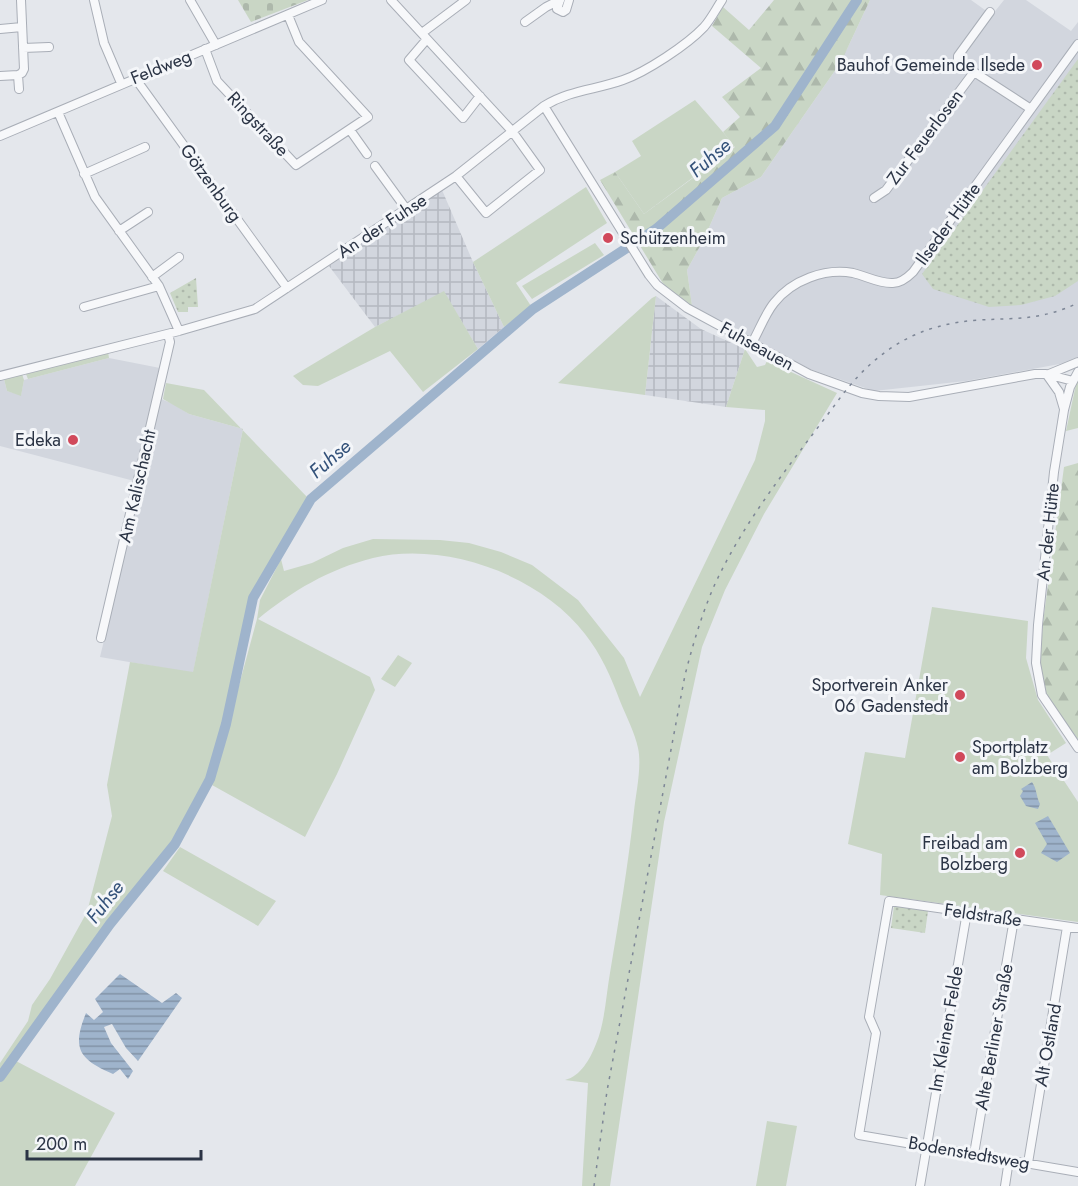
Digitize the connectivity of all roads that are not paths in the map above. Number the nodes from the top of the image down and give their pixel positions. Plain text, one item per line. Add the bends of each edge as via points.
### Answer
1 (21, 0) edge
2 (94, 0) edge
3 (190, 0) edge
4 (322, 0) edge
5 (391, 0) edge
6 (466, 0) edge
7 (560, 0) edge
8 (569, 0) edge
9 (722, 0) edge
10 (990, 12) dead end
11 (288, 15) junction
12 (525, 22) dead end
13 (22, 27) junction
14 (0, 29) edge
15 (425, 36) junction
16 (1078, 44) edge
17 (216, 45) junction
18 (49, 47) dead end
19 (23, 48) junction
20 (205, 49) junction
21 (974, 72) junction
22 (18, 75) junction
23 (0, 76) edge
24 (135, 78) junction
25 (121, 83) junction
26 (19, 89) dead end
27 (480, 96) junction
28 (544, 106) junction
29 (1031, 109) junction
30 (58, 112) junction
31 (350, 130) junction
32 (512, 131) junction
33 (0, 136) edge
34 (145, 147) dead end
35 (367, 154) dead end
36 (375, 166) dead end
37 (84, 174) junction
38 (456, 176) junction
39 (874, 198) dead end
40 (407, 210) junction
41 (148, 212) dead end
42 (119, 231) junction
43 (179, 257) dead end
44 (152, 276) junction
45 (159, 286) junction
46 (287, 288) junction
47 (84, 307) dead end
48 (179, 331) junction
49 (168, 334) junction
50 (752, 344) junction
51 (1078, 362) edge
52 (1078, 372) edge
53 (1046, 374) junction
54 (0, 376) edge
55 (1073, 381) junction
56 (1064, 410) junction
57 (101, 638) dead end
58 (1078, 748) edge
59 (967, 912) junction
60 (1014, 919) junction
61 (1067, 927) junction
62 (1078, 928) edge
63 (859, 1134) joint
64 (926, 1146) junction
65 (974, 1154) junction
66 (1010, 1160) junction
67 (1028, 1163) junction
68 (1078, 1172) edge
69 (920, 1186) edge
70 (1005, 1186) edge

1 - 13 street
2 - 25 street via 104,42
3 - 17 street
4 - 11 street, Feldweg
5 - 15 street
6 - 15 street
7 - 8 street via 557,9 563,12
7 - 12 street
9 - 28 street, An der Fuhse via 695,36 641,73 559,97
10 - 21 street, Zur Feuerlosen via 957,60
11 - 17 street, Feldweg
11 - 31 street, Ringstraße via 299,42 368,117
13 - 14 street
13 - 19 street
15 - 27 street
15 - 27 street via 409,60 463,118
16 - 29 street, Ilseder Hütte
17 - 20 street, Feldweg
18 - 19 street
19 - 22 street via 24,69
20 - 24 street, Feldweg
20 - 31 street, Ringstraße via 217,81 296,165
21 - 29 street, Zur Feuerlosen
21 - 39 street, Zur Feuerlosen via 886,190
22 - 23 street
22 - 26 street
24 - 25 street, Feldweg
24 - 46 street, Götzenburg
25 - 30 street, Feldweg
27 - 32 street
28 - 32 street, An der Fuhse
28 - 50 street, Fuhseauen via 657,285 687,309
29 - 50 street, Ilseder Hütte via 905,280 893,283 853,273 822,273 803,281 774,303
30 - 33 street, Feldweg
30 - 37 street
31 - 35 street
32 - 38 street, An der Fuhse
32 - 38 street via 540,170 486,213
34 - 37 street
36 - 40 street
37 - 42 street
38 - 40 street, An der Fuhse
40 - 46 street, An der Fuhse
41 - 42 street
42 - 44 street
43 - 44 street
44 - 45 street
45 - 47 street
45 - 48 street
46 - 48 street, An der Fuhse via 255,309
48 - 49 street, An der Fuhse
49 - 54 street, An der Fuhse
49 - 57 street, Am Kalischacht via 171,342
50 - 53 street, Fuhseauen via 809,374 879,396 909,397
51 - 53 street
52 - 55 street, An der Hütte
53 - 55 street, Fuhseauen
53 - 56 street via 1059,392
55 - 56 street, An der Hütte
56 - 58 street, An der Hütte via 1054,472 1036,663 1042,695
59 - 60 street, Feldstraße
59 - 63 street, Feldstraße via 889,901 869,1017 876,1033
59 - 64 street, Im Kleinen Felde
60 - 61 street, Feldstraße
60 - 65 street, Alte Berliner Straße
61 - 62 street, Feldstraße
61 - 67 street, Alt Ostland
63 - 64 street, Bodenstedtsweg
64 - 65 street, Bodenstedtsweg
64 - 69 street, Im Kleinen Felde
65 - 66 street, Bodenstedtsweg
66 - 67 street, Bodenstedtsweg
66 - 70 street
67 - 68 street, Bodenstedtsweg

